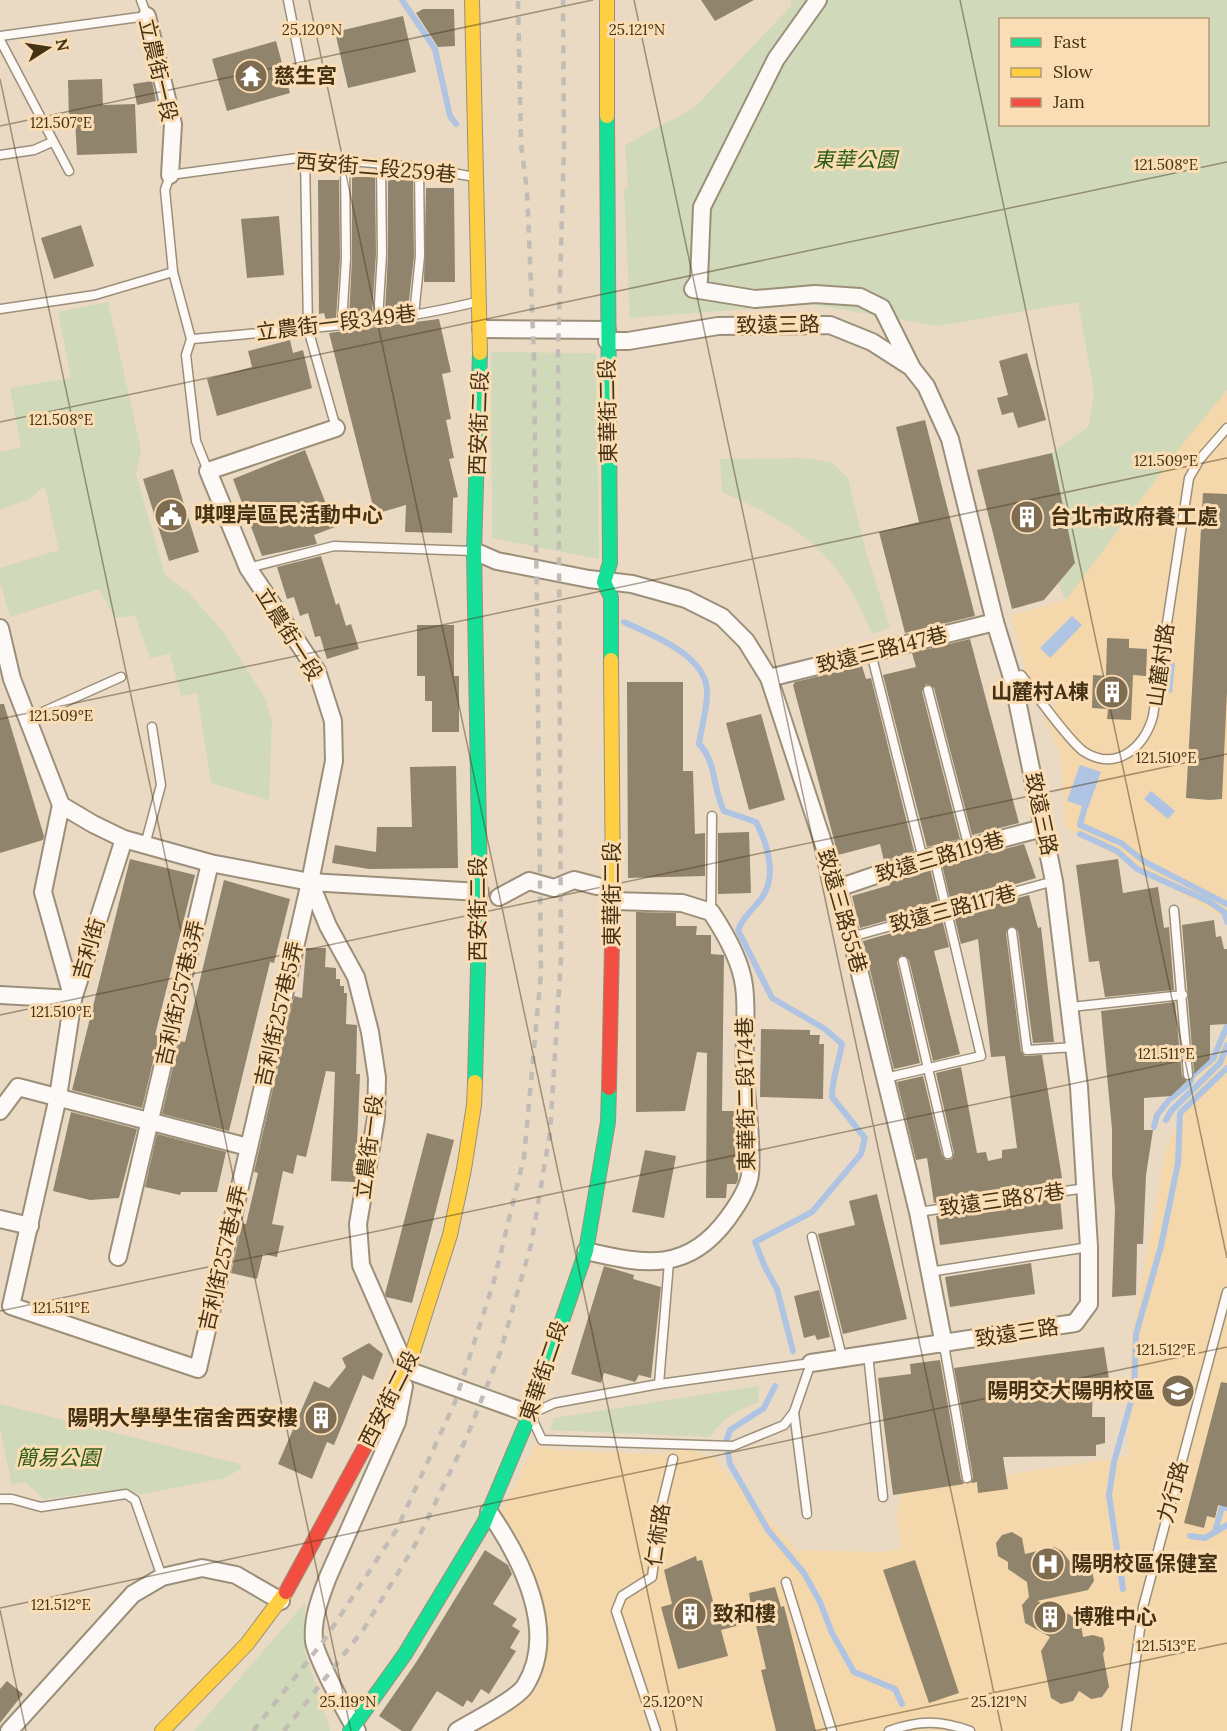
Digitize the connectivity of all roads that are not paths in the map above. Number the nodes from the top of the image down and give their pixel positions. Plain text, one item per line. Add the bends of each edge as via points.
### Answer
1 (288, 0) edge
2 (472, 0) edge
3 (607, 0) edge
4 (818, 0) edge
5 (144, 8) edge
6 (0, 38) edge
7 (302, 71) dead end
8 (52, 142) junction
9 (0, 155) edge
10 (305, 157) junction
11 (345, 161) junction
12 (381, 164) junction
13 (419, 167) junction
14 (69, 171) dead end
15 (170, 175) junction
16 (475, 177) junction
17 (172, 272) junction
18 (480, 301) junction
19 (0, 309) edge
20 (414, 315) junction
21 (378, 320) junction
22 (342, 324) junction
23 (308, 329) junction
24 (481, 329) junction
25 (607, 335) junction
26 (191, 339) junction
27 (911, 367) junction
28 (336, 428) joint
29 (1227, 428) edge
30 (208, 471) junction
31 (474, 551) junction
32 (248, 568) junction
33 (604, 582) junction
34 (995, 622) junction
35 (0, 628) edge
36 (871, 653) junction
37 (121, 677) dead end
38 (769, 678) junction
39 (1012, 678) junction
40 (6, 681) edge
41 (928, 690) dead end
42 (27, 720) junction
43 (152, 727) dead end
44 (61, 805) junction
45 (712, 816) dead end
46 (1043, 828) junction
47 (124, 839) junction
48 (145, 845) junction
49 (969, 848) junction
50 (928, 858) junction
51 (210, 863) junction
52 (1054, 881) junction
53 (310, 882) junction
54 (597, 886) dead end
55 (838, 888) junction
56 (480, 892) junction
57 (499, 897) dead end
58 (613, 901) junction
59 (1174, 910) dead end
60 (948, 911) junction
61 (711, 912) junction
62 (1012, 932) dead end
63 (851, 937) junction
64 (903, 961) dead end
65 (0, 995) edge
66 (1183, 995) junction
67 (74, 999) junction
68 (1071, 1007) junction
69 (1075, 1047) junction
70 (928, 1068) junction
71 (1188, 1075) dead end
72 (884, 1078) junction
73 (58, 1097) junction
74 (0, 1111) edge
75 (151, 1122) junction
76 (248, 1147) junction
77 (948, 1154) dead end
78 (1086, 1188) junction
79 (918, 1212) junction
80 (0, 1219) edge
81 (30, 1226) junction
82 (812, 1237) dead end
83 (1089, 1247) junction
84 (586, 1251) junction
85 (118, 1257) dead end
86 (669, 1262) junction
87 (929, 1272) junction
88 (1227, 1292) edge
89 (944, 1345) junction
90 (868, 1354) junction
91 (842, 1357) junction
92 (811, 1363) junction
93 (198, 1370) joint
94 (407, 1370) junction
95 (659, 1384) junction
96 (794, 1412) junction
97 (530, 1414) junction
98 (673, 1459) dead end
99 (967, 1478) dead end
100 (883, 1497) dead end
101 (0, 1499) edge
102 (489, 1512) junction
103 (807, 1514) dead end
104 (162, 1577) junction
105 (786, 1582) dead end
106 (281, 1600) junction
107 (913, 1727) edge
108 (354, 1729) edge
109 (9, 1731) edge
110 (162, 1731) edge
111 (457, 1731) edge
112 (656, 1731) edge
113 (832, 1731) edge
114 (889, 1731) edge
115 (970, 1731) edge
116 (1126, 1731) edge

1 - 7 lane
2 - 16 street, 西安街二段
3 - 25 street, 東華街二段
4 - 27 street via 776,60 702,207 699,280 693,289 755,299 815,294 860,297 882,308
5 - 6 lane
5 - 15 street, 立農街一段 via 173,124
6 - 8 lane
8 - 9 lane via 34,150
8 - 14 lane
10 - 11 lane, 西安街二段259巷
10 - 15 lane, 西安街二段259巷
10 - 23 lane
11 - 12 lane, 西安街二段259巷
11 - 22 lane
12 - 13 lane, 西安街二段259巷
12 - 21 lane
13 - 16 lane, 西安街二段259巷
13 - 20 lane via 420,256
15 - 17 lane, 立農街一段 via 165,190
16 - 18 street, 西安街二段
17 - 19 lane via 95,295
17 - 26 lane, 立農街一段
18 - 20 lane, 立農街一段349巷
18 - 24 street, 西安街二段
20 - 21 lane, 立農街一段349巷
21 - 22 lane, 立農街一段349巷
22 - 23 lane, 立農街一段349巷
23 - 26 lane, 立農街一段349巷
23 - 28 lane
24 - 25 street, 致遠三路
24 - 31 street, 西安街二段
25 - 27 street, 致遠三路 via 628,341 718,326 830,325 872,342
25 - 33 street, 東華街二段 via 610,564
26 - 30 lane, 立農街一段 via 186,355 196,441
27 - 34 street, 致遠三路 via 926,386 950,440
28 - 30 street
29 - 39 lane, 山麓村路 via 1189,478 1153,716 1142,743 1132,752 1116,757 1085,752 1021,675
30 - 32 street, 立農街一段
31 - 32 lane via 334,546
31 - 33 street, 致遠三路55巷 via 497,561
31 - 56 street, 西安街二段
32 - 53 street, 立農街一段 via 317,670 333,721 334,761
33 - 38 street, 致遠三路55巷 via 632,584 711,610 746,641
33 - 58 street, 東華街二段 via 611,597
34 - 36 street, 致遠三路147巷
34 - 39 street, 致遠三路
35 - 40 street
36 - 38 street, 致遠三路147巷
36 - 50 lane
37 - 42 lane
38 - 55 street, 致遠三路55巷
39 - 46 street, 致遠三路
40 - 42 street
41 - 49 lane
42 - 44 street
43 - 48 lane via 161,785
44 - 47 street
44 - 67 street via 43,892
45 - 61 lane
46 - 49 street, 致遠三路119巷
46 - 52 street, 致遠三路
47 - 48 street
47 - 67 street, 吉利街
48 - 51 street
49 - 50 street, 致遠三路119巷
50 - 55 street, 致遠三路119巷
50 - 60 lane
51 - 53 street
51 - 75 street, 吉利街257巷3弄
52 - 60 lane, 致遠三路117巷
52 - 68 street, 致遠三路
53 - 56 street
53 - 76 street, 吉利街257巷5弄
53 - 94 street, 立農街一段 via 356,977 370,1032 377,1078 376,1118 358,1224 362,1265
54 - 57 street via 574,880 554,888 529,881
55 - 63 street, 致遠三路55巷
56 - 94 street, 西安街二段 via 474,1105 450,1235
58 - 61 street via 682,903
58 - 84 street, 東華街二段 via 608,1122
59 - 66 lane
60 - 63 lane, 致遠三路117巷
60 - 70 lane via 981,1056
61 - 86 street, 東華街二段174巷 via 727,937 744,985 750,1175 735,1209 713,1239
62 - 69 lane via 1027,1050
63 - 72 street, 致遠三路55巷
64 - 70 lane
65 - 67 street
66 - 68 lane
66 - 71 lane
67 - 73 street, 吉利街
68 - 69 street, 致遠三路
69 - 78 street, 致遠三路
70 - 72 lane
70 - 77 lane
72 - 79 street, 致遠三路55巷
73 - 74 street via 18,1087
73 - 75 street
73 - 81 street, 吉利街
75 - 76 street
75 - 85 street, 吉利街257巷3弄
76 - 93 street, 吉利街257巷4弄
78 - 79 lane, 致遠三路87巷
78 - 83 street, 致遠三路
79 - 87 street, 致遠三路55巷
80 - 81 street
81 - 93 street, 吉利街 via 11,1306
82 - 91 lane
83 - 87 lane
83 - 89 street, 致遠三路 via 1089,1304 1076,1323
84 - 86 street, 東華街二段174巷 via 614,1259
84 - 97 street, 東華街二段
86 - 95 lane
87 - 89 street, 致遠三路55巷
88 - 116 lane, 力行路 via 1143,1607
89 - 90 street, 致遠三路
89 - 99 lane
90 - 91 street, 致遠三路
90 - 100 lane
91 - 92 street, 致遠三路
92 - 95 lane
92 - 96 lane
94 - 97 street
94 - 106 street, 西安街二段
94 - 108 street via 397,1422 328,1577 314,1626 314,1645
95 - 97 lane via 555,1403
96 - 97 lane via 784,1425 734,1446 714,1447 674,1442 641,1445 542,1440
96 - 103 lane
97 - 102 street, 東華街二段
98 - 112 lane, 仁術路 via 661,1508 652,1577 622,1596 616,1611
101 - 104 lane via 40,1507 126,1494 135,1500
102 - 108 street, 東華街二段 via 405,1654
102 - 111 street via 518,1562 535,1610 540,1650 525,1688
104 - 106 street via 202,1568 236,1575
104 - 109 street via 133,1594
105 - 113 lane
106 - 110 street, 西安街二段 via 247,1644
107 - 114 lane
107 - 115 lane via 953,1725

